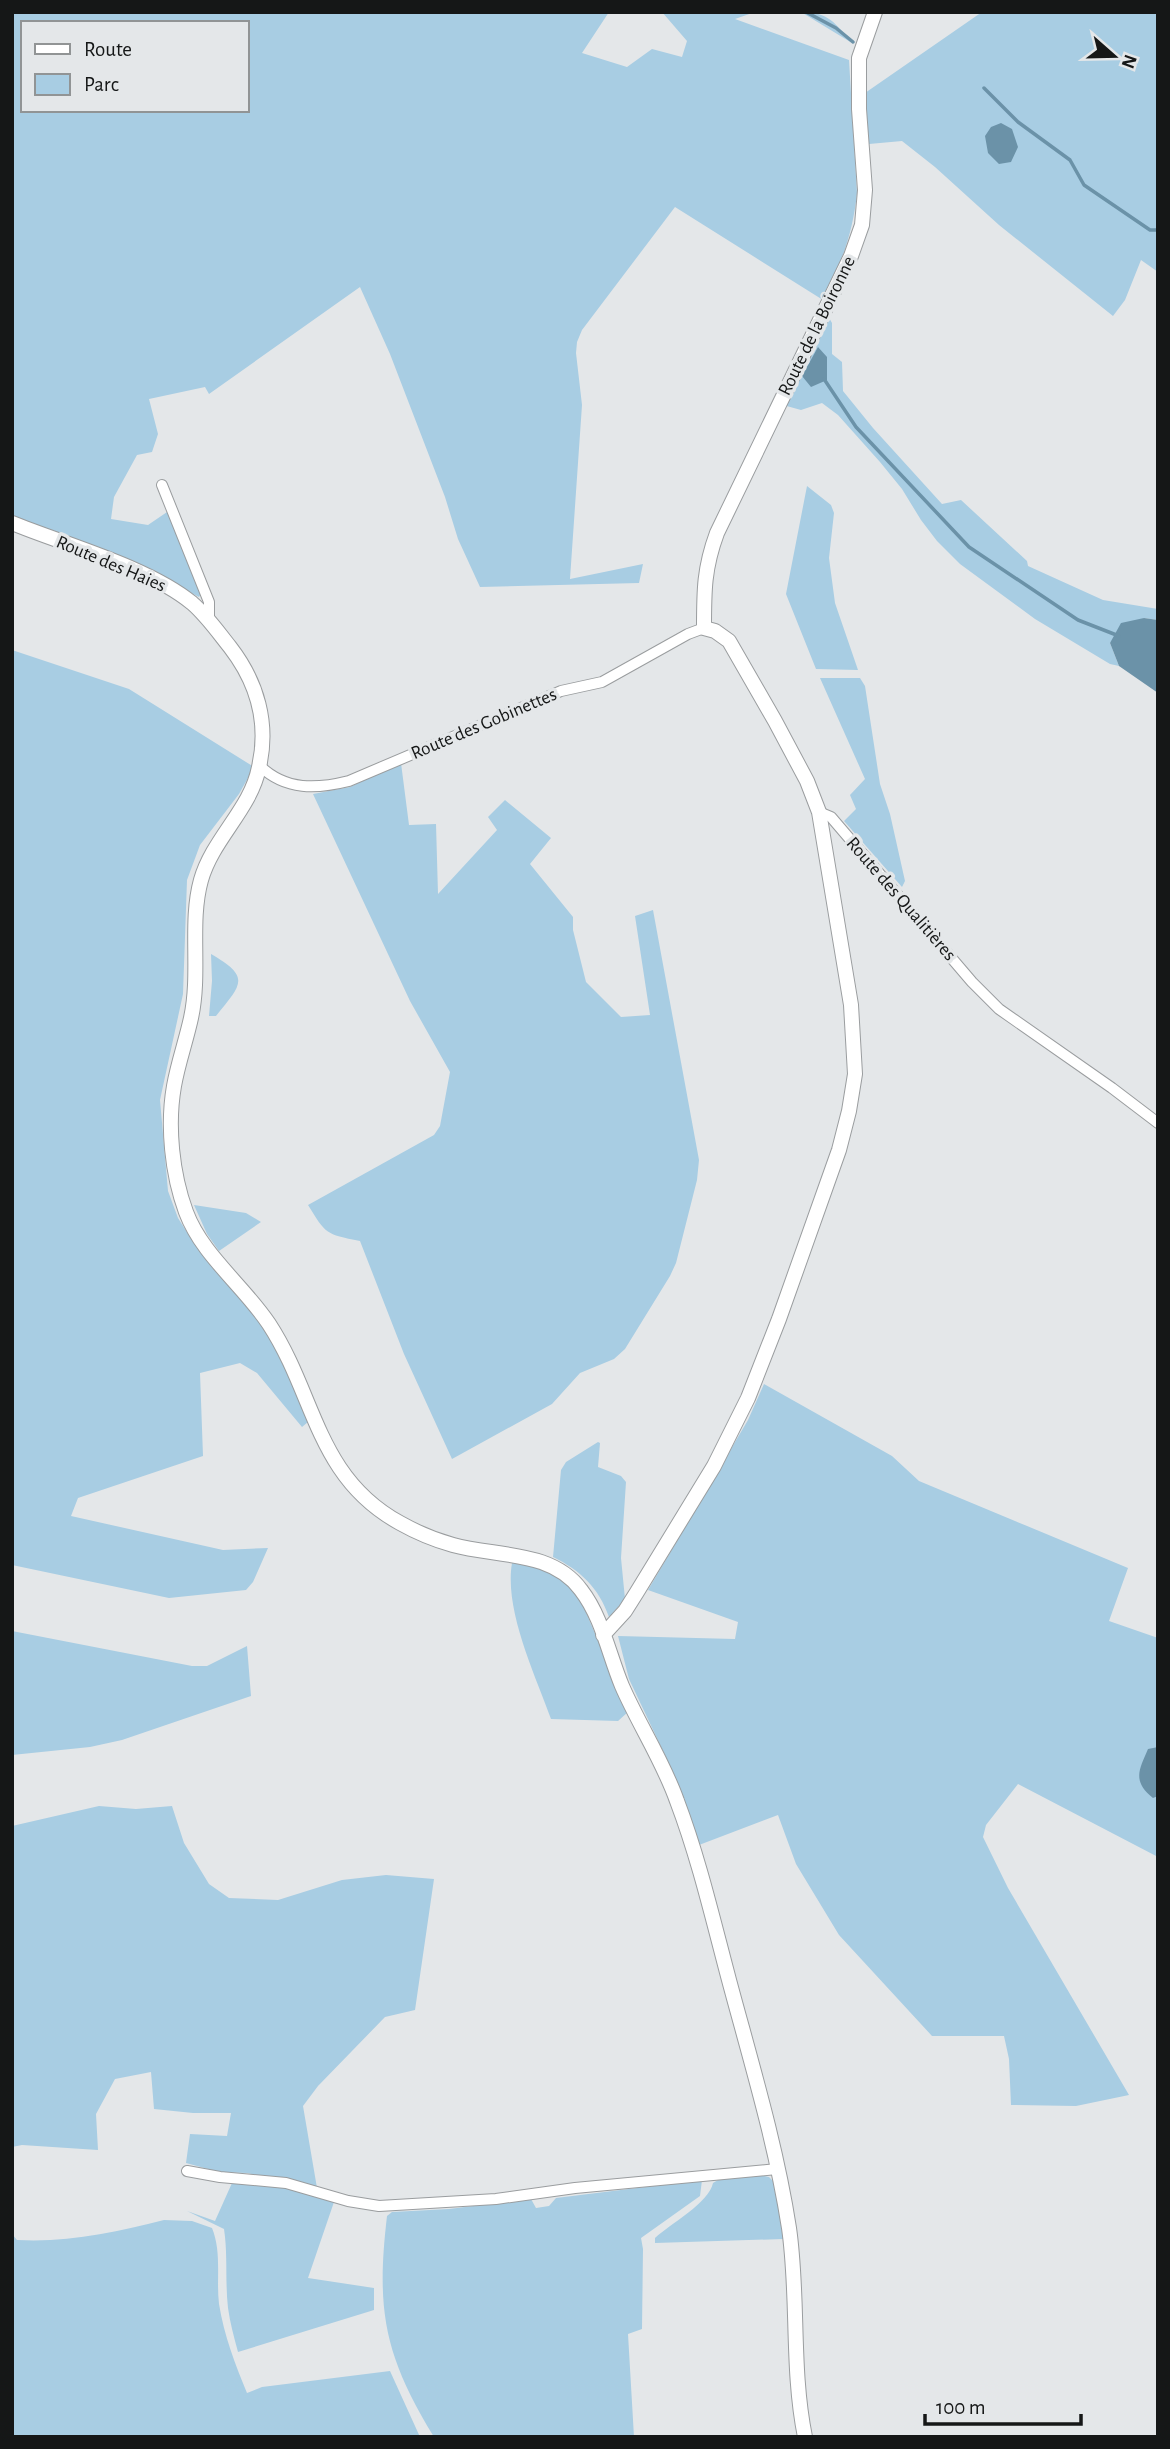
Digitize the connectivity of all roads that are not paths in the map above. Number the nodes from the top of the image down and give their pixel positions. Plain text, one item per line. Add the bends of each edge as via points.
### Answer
1 (875, 12) edge
2 (162, 485) dead end
3 (12, 523) edge
4 (209, 621) junction
5 (704, 628) junction
6 (260, 766) junction
7 (819, 812) junction
8 (1158, 1123) edge
9 (603, 1635) junction
10 (777, 2169) junction
11 (187, 2171) dead end
12 (804, 2437) edge

1 - 5 street, Route de la Boironne via 859,58 865,166 862,225 717,533 705,573
2 - 4 street via 209,602
3 - 4 street, Route des Haies via 155,580 185,598
4 - 6 street, Route des Haies via 240,661 257,698 263,739
5 - 6 street, Route des Gobinettes via 603,682 561,691 349,781 304,787 269,775
5 - 7 street, Route des Qualitières via 729,641 807,781
6 - 9 street, Route des Haies via 244,804 209,857 197,900 194,1004 174,1085 171,1123 176,1176 187,1215 202,1242 269,1324 331,1455 363,1498 394,1520 435,1539 534,1560 562,1571 580,1587
7 - 8 street, Route des Qualitières via 831,817 999,1009
7 - 9 street via 854,1033 855,1074 846,1126 779,1319 742,1409 714,1466 637,1592
9 - 10 street, Route des Haies via 685,1822
10 - 11 street via 496,2199 379,2206 286,2183
10 - 12 street, Route des Haies via 790,2233

